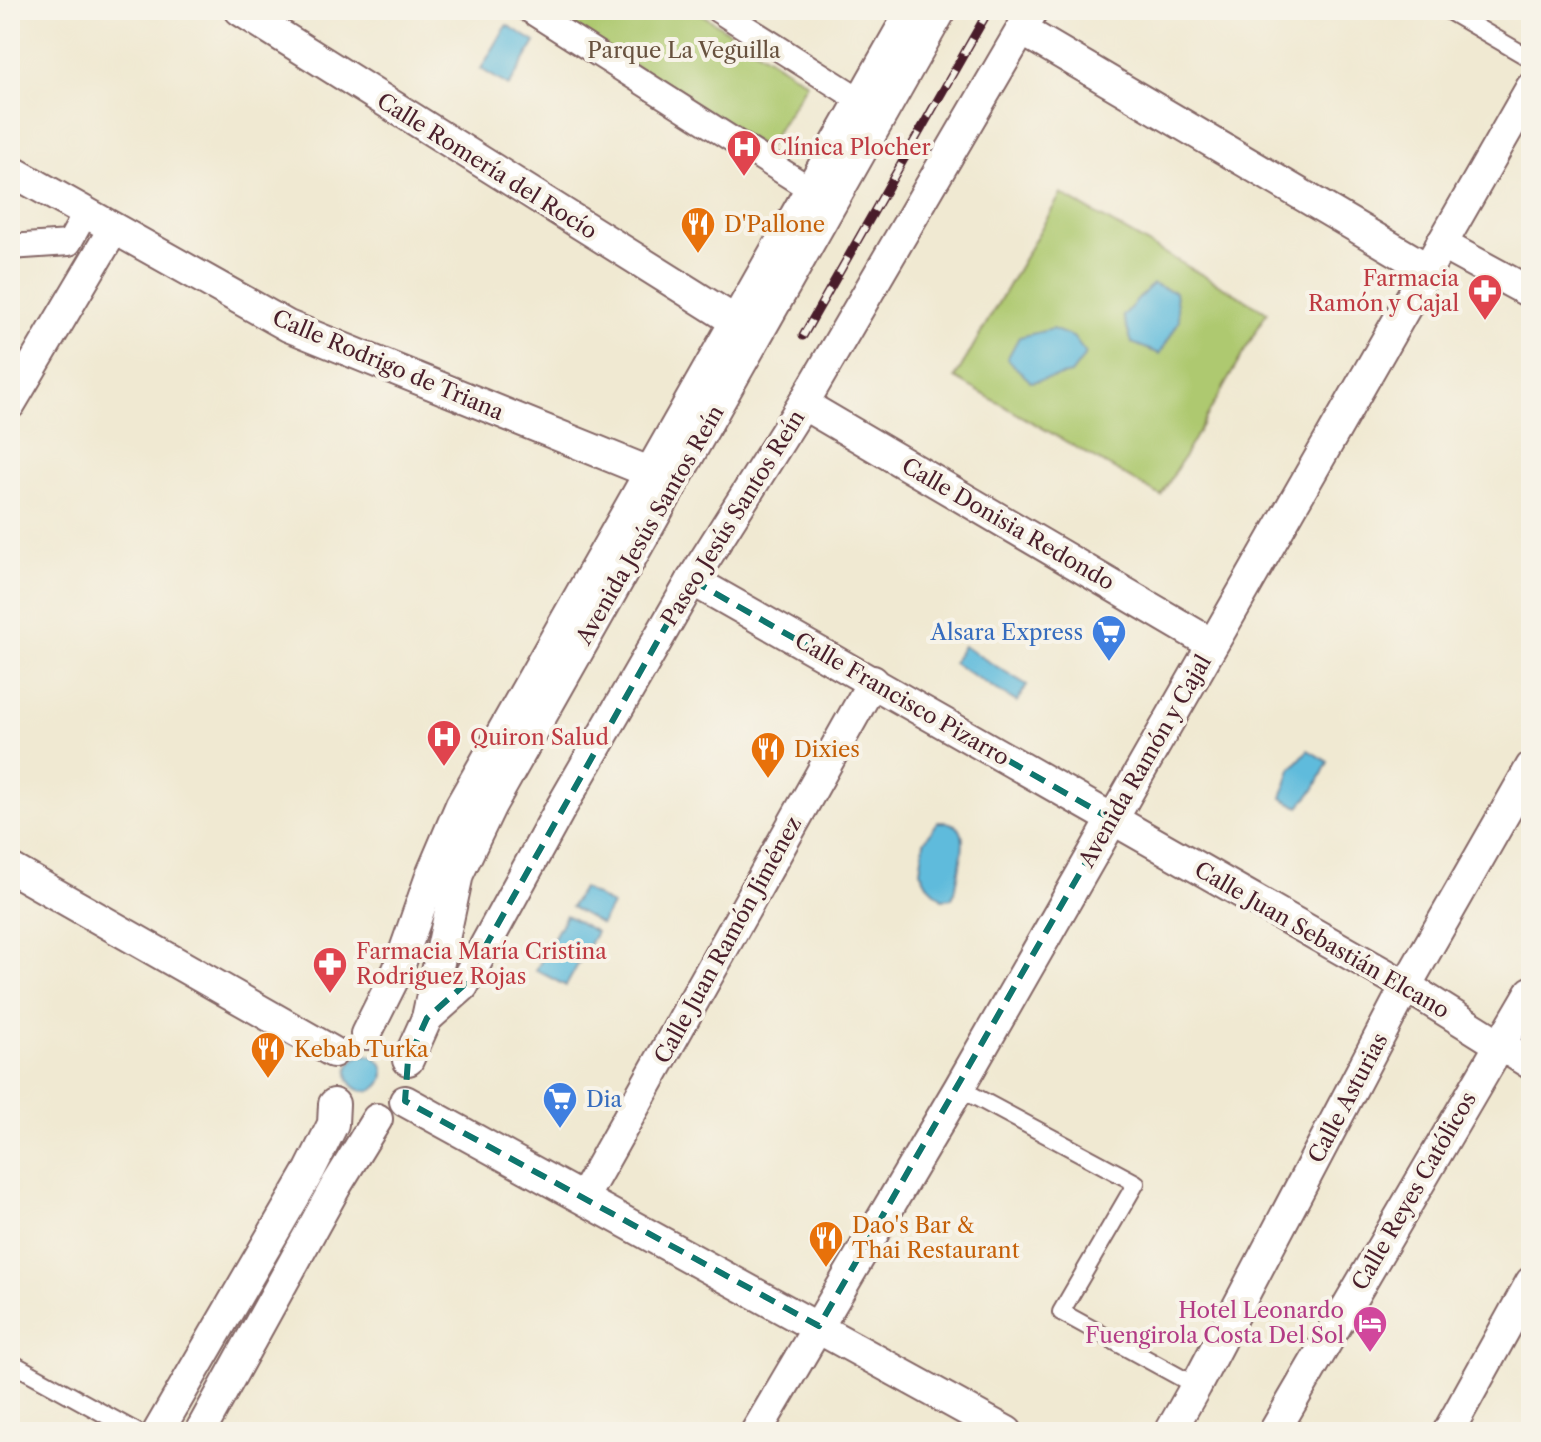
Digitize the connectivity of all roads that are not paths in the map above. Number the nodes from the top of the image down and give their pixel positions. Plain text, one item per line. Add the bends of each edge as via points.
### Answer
1 (529, 10) edge
2 (718, 10) edge
3 (912, 10) edge
4 (941, 10) edge
5 (1447, 10) edge
6 (244, 11) edge
7 (1028, 20) edge
8 (1531, 59) edge
9 (1531, 88) edge
10 (860, 100) junction
11 (10, 170) edge
12 (810, 189) junction
13 (85, 214) junction
14 (113, 230) junction
15 (10, 247) edge
16 (1433, 256) junction
17 (1531, 293) edge
18 (735, 321) junction
19 (10, 404) edge
20 (803, 404) junction
21 (649, 472) junction
22 (692, 580) junction
23 (1212, 644) junction
24 (873, 681) junction
25 (1531, 767) edge
26 (1111, 819) junction
27 (10, 868) edge
28 (1406, 986) junction
29 (1531, 992) edge
30 (427, 1018) junction
31 (366, 1034) junction
32 (1499, 1045) junction
33 (333, 1052) junction
34 (408, 1060) junction
35 (1531, 1064) edge
36 (959, 1088) junction
37 (405, 1101) junction
38 (334, 1104) junction
39 (377, 1119) junction
40 (583, 1198) junction
41 (1531, 1282) edge
42 (819, 1326) junction
43 (10, 1362) edge
44 (1196, 1386) junction
45 (137, 1432) edge
46 (158, 1432) edge
47 (200, 1432) edge
48 (756, 1432) edge
49 (1007, 1432) edge
50 (1170, 1432) edge
51 (1274, 1432) edge
52 (1448, 1432) edge

1 - 12 street
2 - 10 street
3 - 10 street, Avenida Jesús Santos Reín
4 - 30 street, Avenida Jesús Santos Reín via 491,805 458,874
5 - 8 lane
6 - 18 street, Calle Romería del Rocío
7 - 16 street
7 - 20 street, Paseo Jesús Santos Reín
9 - 16 street, Avenida Ramón y Cajal
10 - 12 street, Avenida Jesús Santos Reín
11 - 13 street, Calle Rodrigo de Triana
12 - 18 street, Avenida Jesús Santos Reín
13 - 14 street, Calle Rodrigo de Triana
13 - 15 street via 69,243
14 - 19 street
14 - 21 street, Calle Rodrigo de Triana via 288,326
16 - 17 street
16 - 23 street, Avenida Ramón y Cajal
18 - 21 street, Avenida Jesús Santos Reín
20 - 22 street, Paseo Jesús Santos Reín
20 - 23 street, Calle Donisia Redondo
21 - 31 street, Avenida Jesús Santos Reín via 461,805 398,970
22 - 24 street, Calle Francisco Pizarro
22 - 30 street, Paseo Jesús Santos Reín via 463,986
23 - 26 street, Avenida Ramón y Cajal
24 - 26 street, Calle Francisco Pizarro
24 - 40 street, Calle Juan Ramón Jiménez
25 - 28 street, Calle Asturias
26 - 28 street, Calle Juan Sebastián Elcano
26 - 36 street, Avenida Ramón y Cajal
27 - 33 street
28 - 32 street, Calle Juan Sebastián Elcano
28 - 44 street, Calle Asturias
29 - 32 street, Calle Reyes Católicos
30 - 34 street, Avenida Jesús Santos Reín
31 - 33 street via 340,1043
31 - 34 street via 392,1040
32 - 35 street, Calle Juan Sebastián Elcano
32 - 51 street, Calle Reyes Católicos
33 - 38 street via 325,1080
34 - 37 street via 411,1084
36 - 42 street, Avenida Ramón y Cajal
36 - 44 lane via 1136,1183 1061,1312
37 - 39 street
37 - 40 street
38 - 39 street via 354,1118
38 - 46 street via 333,1124 310,1170
39 - 47 street
40 - 42 street
41 - 52 street
42 - 48 street, Avenida Ramón y Cajal
42 - 49 street
43 - 45 lane
44 - 50 street, Calle Asturias

